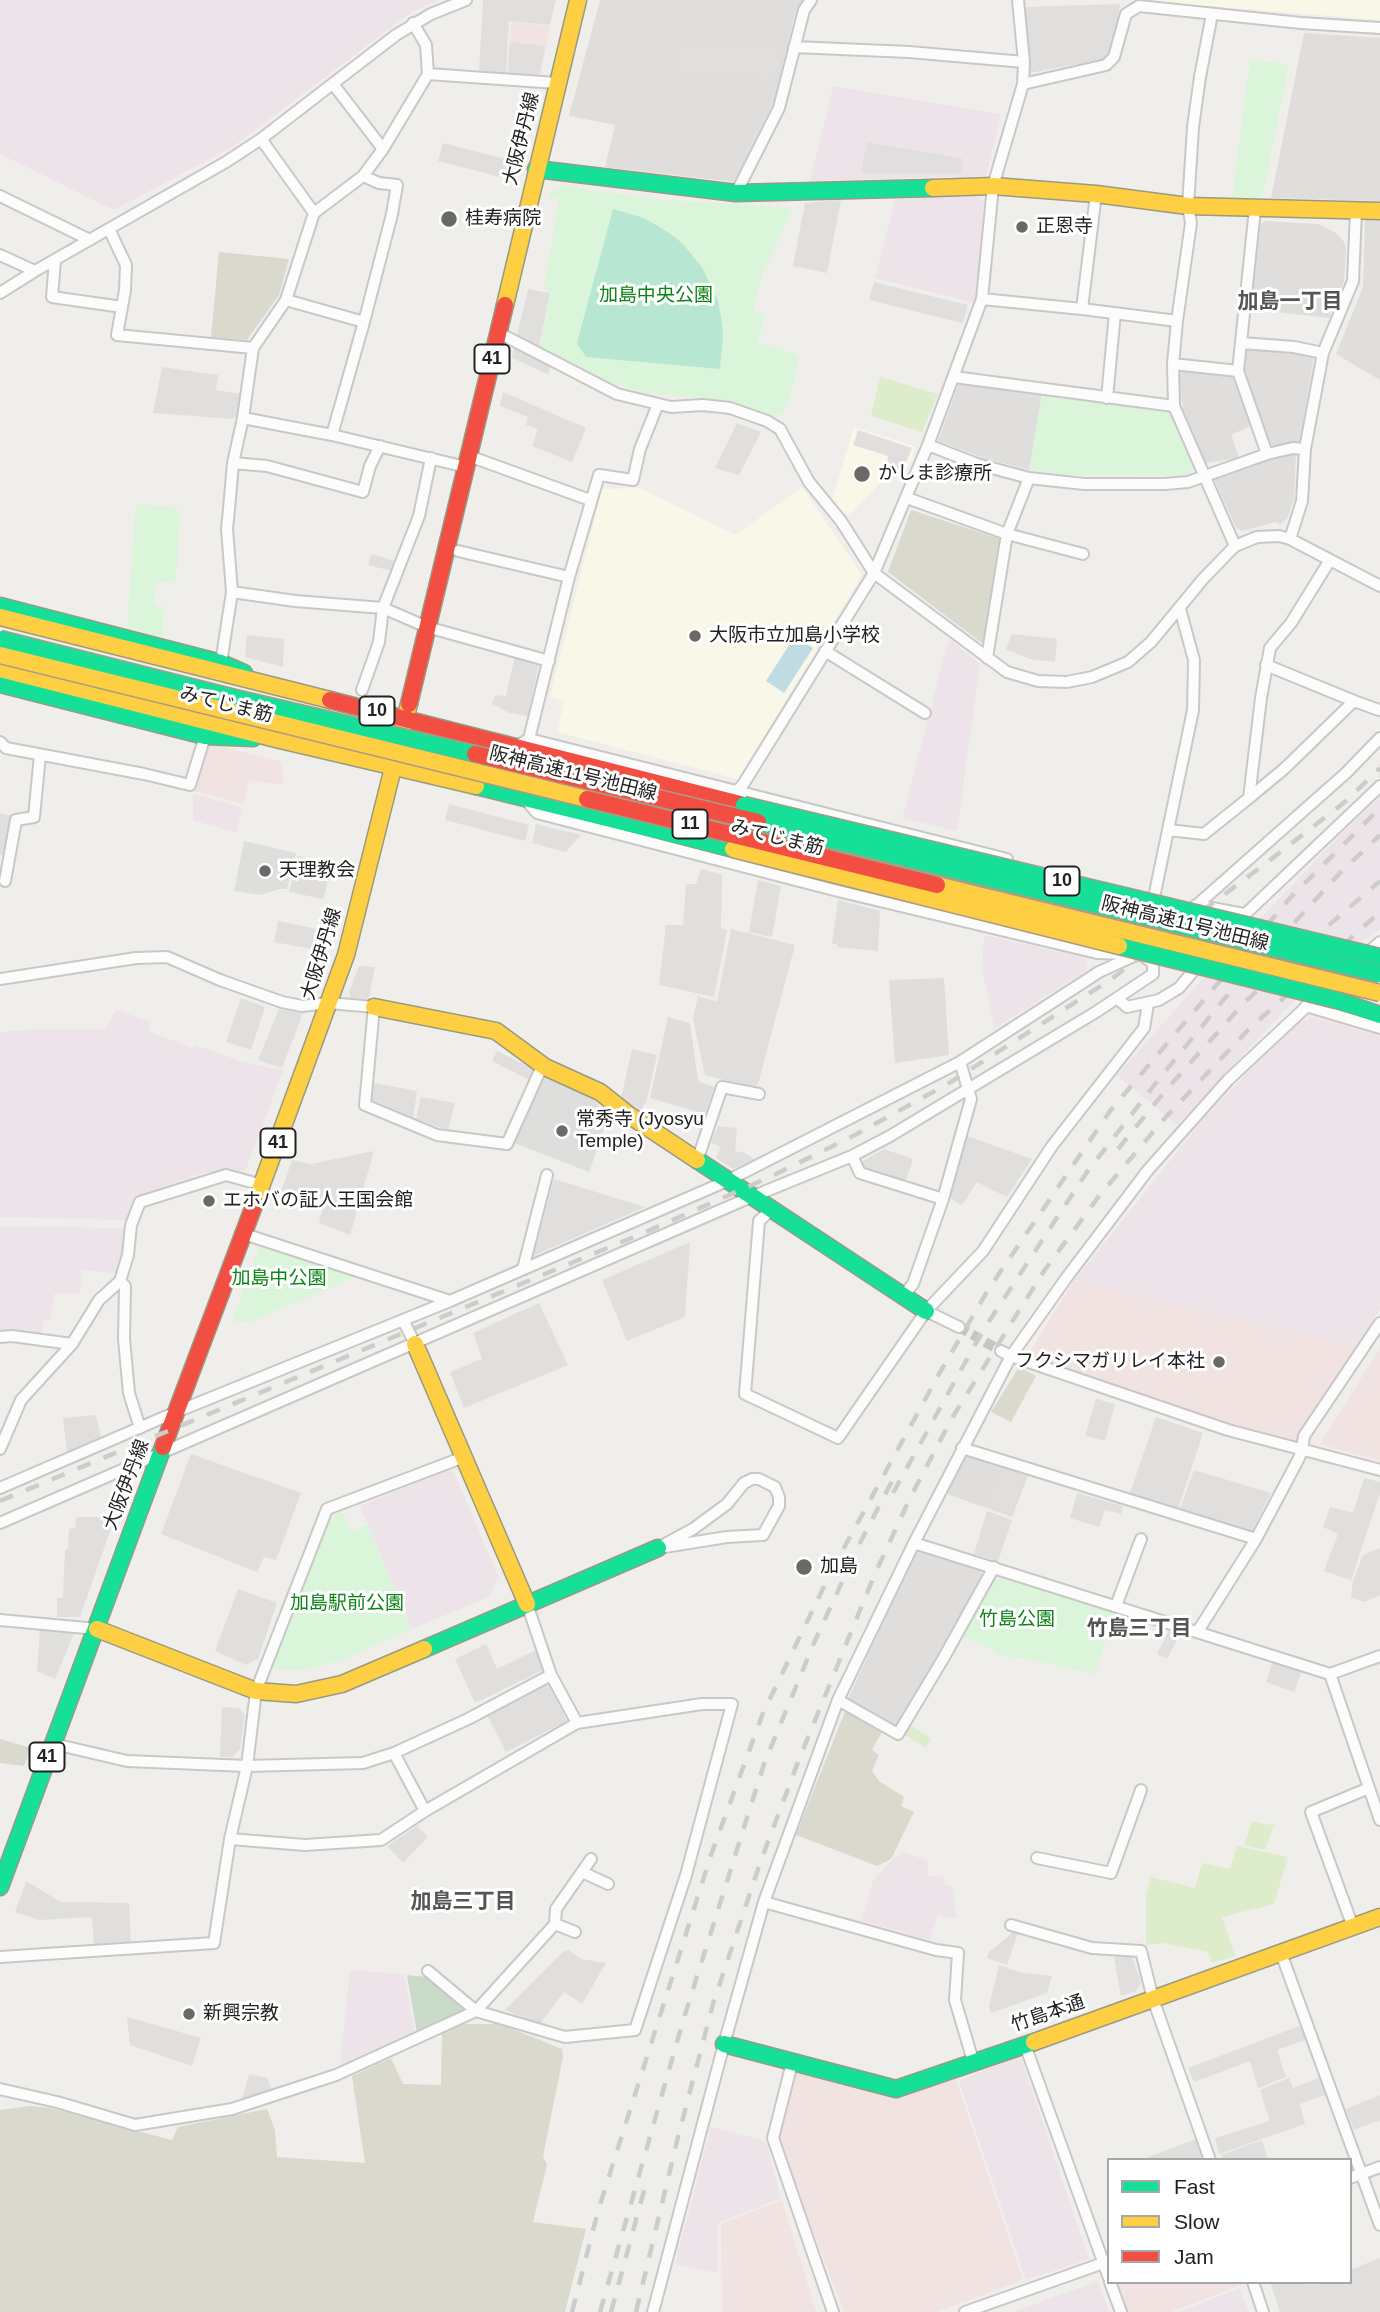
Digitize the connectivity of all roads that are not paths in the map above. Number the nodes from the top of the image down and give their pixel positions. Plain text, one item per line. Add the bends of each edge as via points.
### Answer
1 (466, 0) edge
2 (578, 0) edge
3 (811, 0) edge
4 (1014, 1) edge
5 (1212, 14) junction
6 (413, 23) junction
7 (1380, 28) edge
8 (794, 47) junction
9 (1024, 62) junction
10 (429, 74) junction
11 (557, 83) junction
12 (333, 84) junction
13 (1023, 84) junction
14 (261, 139) junction
15 (383, 149) junction
16 (536, 169) junction
17 (363, 176) junction
18 (993, 186) junction
19 (736, 193) junction
20 (1096, 194) junction
21 (0, 196) edge
22 (1188, 206) junction
23 (1255, 209) junction
24 (1356, 211) junction
25 (1380, 211) edge
26 (314, 213) junction
27 (109, 229) junction
28 (90, 240) junction
29 (0, 255) edge
30 (55, 260) junction
31 (35, 271) junction
32 (0, 293) edge
33 (982, 299) junction
34 (286, 300) junction
35 (122, 307) junction
36 (1082, 309) junction
37 (1115, 313) junction
38 (1177, 321) junction
39 (364, 322) junction
40 (499, 333) junction
41 (1242, 343) junction
42 (253, 348) junction
43 (1323, 353) junction
44 (1173, 364) junction
45 (1238, 371) junction
46 (954, 377) junction
47 (1107, 398) junction
48 (658, 404) junction
49 (1174, 406) junction
50 (243, 418) junction
51 (332, 435) junction
52 (928, 444) junction
53 (380, 446) junction
54 (1305, 449) junction
55 (1267, 454) junction
56 (431, 458) junction
57 (468, 461) junction
58 (233, 463) junction
59 (1206, 477) junction
60 (1029, 478) junction
61 (907, 498) junction
62 (590, 500) junction
63 (1007, 534) junction
64 (1290, 540) junction
65 (1235, 546) junction
66 (458, 551) dead end
67 (1083, 554) dead end
68 (1330, 561) junction
69 (874, 573) junction
70 (569, 578) junction
71 (1380, 586) edge
72 (232, 592) junction
73 (0, 606) edge
74 (383, 608) junction
75 (1180, 609) junction
76 (5, 618) edge
77 (427, 627) junction
78 (0, 639) edge
79 (825, 650) junction
80 (0, 656) edge
81 (986, 658) junction
82 (549, 661) junction
83 (221, 663) junction
84 (1266, 665) junction
85 (0, 669) edge
86 (0, 684) edge
87 (285, 689) junction
88 (362, 690) dead end
89 (1354, 701) junction
90 (1378, 710) edge
91 (925, 713) dead end
92 (406, 718) junction
93 (205, 736) junction
94 (1380, 738) edge
95 (276, 739) junction
96 (0, 742) edge
97 (522, 743) junction
98 (40, 755) junction
99 (393, 767) junction
100 (1380, 786) edge
101 (522, 797) junction
102 (741, 798) junction
103 (1250, 798) junction
104 (1168, 830) junction
105 (5, 881) dead end
106 (1155, 896) junction
107 (1196, 905) junction
108 (1244, 914) junction
109 (1380, 942) edge
110 (1097, 953) junction
111 (1140, 954) junction
112 (1380, 957) edge
113 (1099, 972) junction
114 (1380, 974) edge
115 (0, 979) edge
116 (1380, 993) edge
117 (1117, 998) junction
118 (329, 1003) junction
119 (1148, 1004) junction
120 (1306, 1006) junction
121 (374, 1007) junction
122 (1380, 1014) edge
123 (1380, 1028) edge
124 (960, 1062) junction
125 (545, 1066) junction
126 (968, 1088) junction
127 (759, 1094) dead end
128 (852, 1156) junction
129 (697, 1161) junction
130 (547, 1175) dead end
131 (727, 1181) junction
132 (262, 1185) junction
133 (754, 1198) junction
134 (943, 1199) junction
135 (772, 1209) junction
136 (244, 1234) junction
137 (523, 1269) junction
138 (120, 1281) junction
139 (903, 1296) junction
140 (450, 1301) junction
141 (926, 1311) junction
142 (403, 1320) junction
143 (1380, 1322) edge
144 (959, 1327) tunnel mouth
145 (0, 1337) edge
146 (415, 1343) junction
147 (72, 1344) junction
148 (1006, 1353) junction
149 (176, 1412) junction
150 (140, 1428) junction
151 (962, 1448) junction
152 (0, 1449) edge
153 (163, 1451) junction
154 (1303, 1451) junction
155 (464, 1457) junction
156 (1380, 1470) edge
157 (0, 1488) edge
158 (0, 1523) edge
159 (1142, 1539) dead end
160 (1256, 1539) junction
161 (914, 1542) junction
162 (658, 1548) junction
163 (994, 1567) junction
164 (527, 1604) junction
165 (1116, 1606) junction
166 (0, 1620) edge
167 (97, 1629) junction
168 (1198, 1631) junction
169 (1380, 1656) edge
170 (1330, 1674) junction
171 (551, 1675) junction
172 (256, 1691) junction
173 (838, 1700) junction
174 (577, 1723) junction
175 (54, 1744) junction
176 (394, 1754) junction
177 (247, 1766) junction
178 (1369, 1788) junction
179 (1141, 1790) dead end
180 (425, 1811) junction
181 (1379, 1812) edge
182 (230, 1839) junction
183 (591, 1858) dead end
184 (1037, 1858) dead end
185 (582, 1872) junction
186 (608, 1884) dead end
187 (0, 1887) edge
188 (764, 1902) junction
189 (1380, 1917) edge
190 (555, 1924) junction
191 (1011, 1925) dead end
192 (1353, 1927) junction
193 (575, 1932) dead end
194 (1281, 1953) junction
195 (0, 1957) edge
196 (428, 1972) dead end
197 (1153, 1999) junction
198 (476, 2011) junction
199 (724, 2044) junction
200 (1025, 2045) junction
201 (973, 2061) junction
202 (792, 2063) junction
203 (0, 2089) edge
204 (1209, 2158) edge
205 (1350, 2158) edge
206 (1380, 2167) edge
207 (1356, 2176) edge
208 (1380, 2225) edge
209 (1106, 2262) edge
210 (1111, 2284) edge
211 (1254, 2284) edge
212 (969, 2311) edge
213 (653, 2312) edge
214 (833, 2312) edge
215 (1121, 2312) edge
216 (1263, 2312) edge

1 - 6 street
2 - 11 main road, 大阪伊丹線 / 41
3 - 8 street
4 - 9 street
5 - 7 street
5 - 13 street via 1139,6 1126,13 1114,57 1106,65
5 - 22 street via 1193,127
6 - 10 street via 426,46
6 - 12 street
8 - 9 street
8 - 19 street via 779,108
9 - 13 street
10 - 11 street
10 - 15 street
11 - 16 main road, 大阪伊丹線 / 41
12 - 14 street
12 - 15 street
13 - 18 street
14 - 26 street
14 - 27 street
15 - 17 street
16 - 19 main road
16 - 40 main road, 大阪伊丹線 / 41
17 - 26 street
17 - 39 street via 397,185
18 - 19 main road
18 - 20 main road
18 - 33 street
20 - 22 main road
20 - 36 street
21 - 28 street
22 - 23 main road
22 - 38 street via 1191,223
23 - 24 main road
23 - 41 street
24 - 25 main road
24 - 43 street via 1353,281
26 - 34 street
27 - 28 street
27 - 35 street via 126,265
28 - 30 street
29 - 31 street
30 - 31 street
30 - 35 street via 52,298
31 - 32 street
33 - 36 street
33 - 46 street
34 - 39 street
34 - 42 street
35 - 42 street via 117,335
36 - 37 street
37 - 38 street
37 - 47 street
38 - 44 street
39 - 51 street
40 - 48 street via 617,394
40 - 57 main road, 大阪伊丹線 / 41
41 - 43 street
41 - 45 street
42 - 50 street
43 - 54 street
44 - 45 street
44 - 49 street
45 - 55 street
46 - 47 street
46 - 52 street
47 - 49 street
48 - 62 street via 633,480 599,475
48 - 69 street via 730,408 780,429 808,482 841,521
49 - 59 street
50 - 51 street
50 - 58 street
51 - 53 street
52 - 60 street
52 - 61 street
53 - 56 street
53 - 58 street via 363,492 267,466
54 - 55 street
54 - 64 street via 1302,501
55 - 59 street
56 - 57 street
56 - 74 street via 419,516
57 - 62 street
57 - 77 main road, 大阪伊丹線 / 41
58 - 72 street via 227,529
59 - 60 street via 1165,484 1084,484
59 - 65 street
60 - 63 street
61 - 63 street
61 - 69 street
62 - 70 street
63 - 67 street
63 - 81 street
64 - 65 street via 1270,535
64 - 68 street
65 - 75 street
66 - 70 street
68 - 71 street
68 - 84 street via 1270,648
69 - 79 street
69 - 81 street
70 - 82 street
72 - 74 street
72 - 83 street
73 - 83 main road
74 - 77 street
74 - 88 street via 379,642
75 - 81 street via 1128,663 1092,677 1038,681 1007,672
75 - 104 street via 1194,660 1193,710
76 - 87 main road, みてじま筋 / 10
77 - 82 street
77 - 92 main road, 大阪伊丹線 / 41
78 - 114 main road, 阪神高速11号池田線 / 11, bridge
79 - 91 street
79 - 102 street via 744,783
80 - 116 main road, 阪神高速11号池田線 / 11, bridge
82 - 97 street
83 - 87 main road
84 - 89 street
84 - 103 street
85 - 95 main road, みてじま筋
86 - 93 main road
87 - 92 main road, みてじま筋 / 10
89 - 90 street
89 - 103 street
92 - 97 main road, みてじま筋 / 10
92 - 99 main road, 大阪伊丹線 / 41
93 - 95 main road
93 - 98 street via 190,785
94 - 107 street
95 - 99 main road, みてじま筋
96 - 98 street via 6,748
97 - 102 main road, みてじま筋 / 10
98 - 105 street via 34,817 16,820
99 - 101 main road, みてじま筋
99 - 118 main road, 大阪伊丹線 / 41 via 346,955
100 - 108 street
101 - 110 street via 537,813
101 - 122 main road, みてじま筋, bridge
102 - 106 street
102 - 112 main road, みてじま筋 / 10, bridge
103 - 104 street via 1204,834
104 - 106 street
106 - 107 street
106 - 111 street
107 - 108 street
108 - 119 street via 1179,988
109 - 120 street
110 - 111 street
110 - 113 street
111 - 113 street
111 - 117 street via 1153,963 1153,974
113 - 124 street
115 - 118 street via 167,957 282,1002 302,1006
117 - 119 street via 1127,1007
117 - 126 street
118 - 121 street
118 - 132 main road, 大阪伊丹線 / 41
119 - 141 street via 1144,1028 1052,1146 983,1251
120 - 123 street
120 - 148 street via 1228,1080 1148,1170
121 - 125 main road via 496,1031
121 - 125 street via 365,1105 437,1135 507,1144
124 - 126 street
124 - 131 street
125 - 129 main road via 600,1091
126 - 128 street
126 - 134 street via 971,1099
127 - 129 street via 722,1087
128 - 133 street
128 - 134 street via 860,1173
129 - 131 main road
130 - 137 street
131 - 133 main road
131 - 137 street
132 - 136 main road, 大阪伊丹線 / 41
132 - 138 street via 226,1175 139,1202
133 - 135 main road
133 - 146 street
134 - 139 street via 913,1284
135 - 139 main road
135 - 141 street via 759,1221 745,1394 838,1438
136 - 140 street
136 - 149 main road, 大阪伊丹線 / 41
137 - 140 street
138 - 147 street via 99,1300
138 - 150 street via 125,1286 129,1393
139 - 141 main road
140 - 142 street
141 - 144 street
142 - 146 street
142 - 149 street
143 - 154 street via 1304,1436
145 - 147 street
146 - 153 street
146 - 155 main road
147 - 152 street via 21,1399
148 - 151 street
148 - 154 street via 1228,1430
149 - 150 street
149 - 153 main road, 大阪伊丹線 / 41
150 - 157 street
151 - 160 street
151 - 161 street
153 - 158 street
153 - 167 main road, 大阪伊丹線 / 41
154 - 156 street
154 - 160 street
155 - 164 main road
155 - 172 street via 327,1509
159 - 165 street
160 - 168 street
161 - 163 street
161 - 173 street
162 - 162 street via 727,1504 744,1483 759,1479 775,1487 779,1506 763,1535
162 - 164 main road
163 - 165 street
163 - 173 street via 898,1734
164 - 171 street
164 - 172 main road via 342,1684 296,1694
165 - 168 street
166 - 167 street
167 - 172 main road
167 - 175 main road, 大阪伊丹線 / 41
168 - 170 street
169 - 170 street
170 - 178 street
171 - 174 street
171 - 176 street
172 - 177 street
173 - 188 street
174 - 180 street
174 - 198 street via 702,1704 732,1704 686,1875 635,2029 565,2037
175 - 177 street via 127,1761
175 - 187 main road, 大阪伊丹線 / 41
176 - 177 street via 363,1763
176 - 180 street
177 - 182 street
178 - 181 street
178 - 192 street via 1311,1812
179 - 184 street via 1111,1873
180 - 182 street via 381,1840 305,1845
182 - 195 street via 214,1943
183 - 185 street
185 - 186 street
185 - 190 street via 556,1909
188 - 199 street
188 - 201 street via 958,1954 955,2000
189 - 192 main road, 竹島本通
190 - 193 street
190 - 198 street
191 - 197 street via 1092,1948 1141,1951
192 - 194 main road, 竹島本通
194 - 197 main road, 竹島本通
194 - 205 street
196 - 198 street
197 - 200 main road, 竹島本通
197 - 204 street
198 - 203 street via 336,2076 232,2109 135,2125
199 - 202 main road, 竹島本通
199 - 213 street
200 - 201 main road, 竹島本通
200 - 209 street
201 - 202 main road, 竹島本通 via 896,2089
202 - 214 street via 773,2138
206 - 207 street
207 - 208 street
209 - 212 street
210 - 215 street
211 - 216 street

